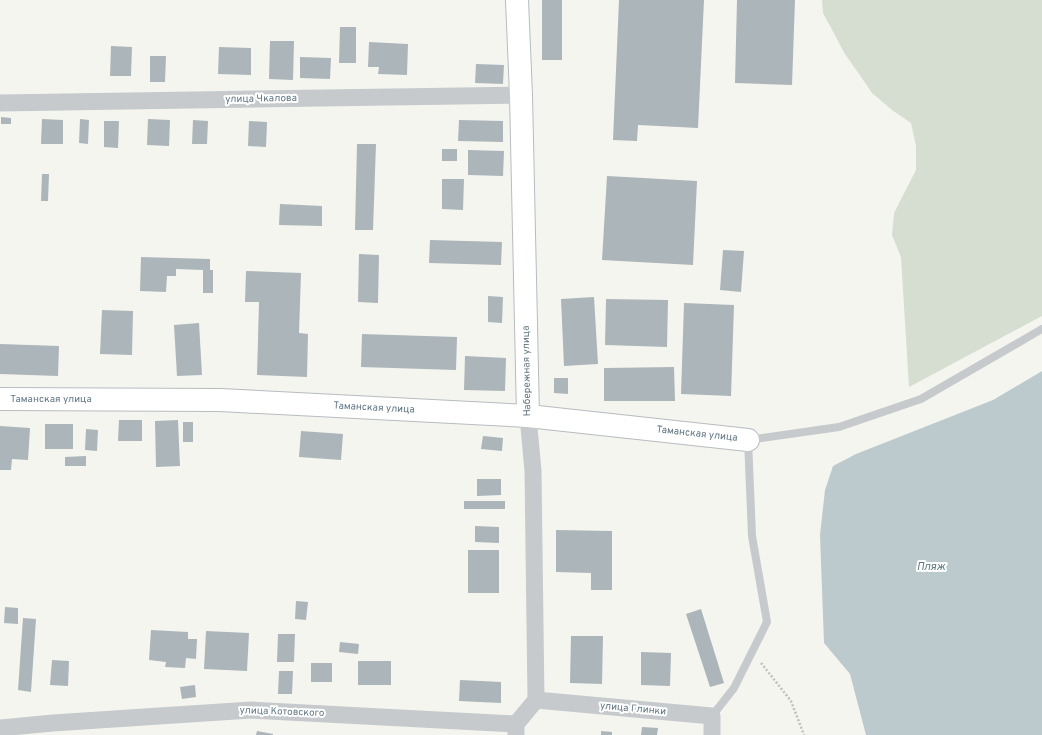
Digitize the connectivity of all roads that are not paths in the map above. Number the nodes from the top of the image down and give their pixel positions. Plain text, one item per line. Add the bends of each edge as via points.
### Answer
1 (516, 0) edge
2 (521, 95) junction
3 (0, 103) edge
4 (1042, 329) edge
5 (0, 399) edge
6 (528, 416) junction
7 (748, 440) junction
8 (536, 700) junction
9 (712, 716) junction
10 (0, 728) edge
11 (516, 730) edge
12 (712, 735) edge

1 - 2 street, Набережная улица
2 - 3 street, улица Чкалова
2 - 6 street, Набережная улица
4 - 7 lane via 921,399 839,427
5 - 6 street, Таманская улица via 220,400
6 - 7 street, Таманская улица
6 - 8 street, Набережная улица via 533,470
7 - 9 lane via 752,536 767,622 734,688
8 - 9 street, улица Глинки
8 - 11 street
9 - 12 street
10 - 11 street, улица Котовского via 252,710

